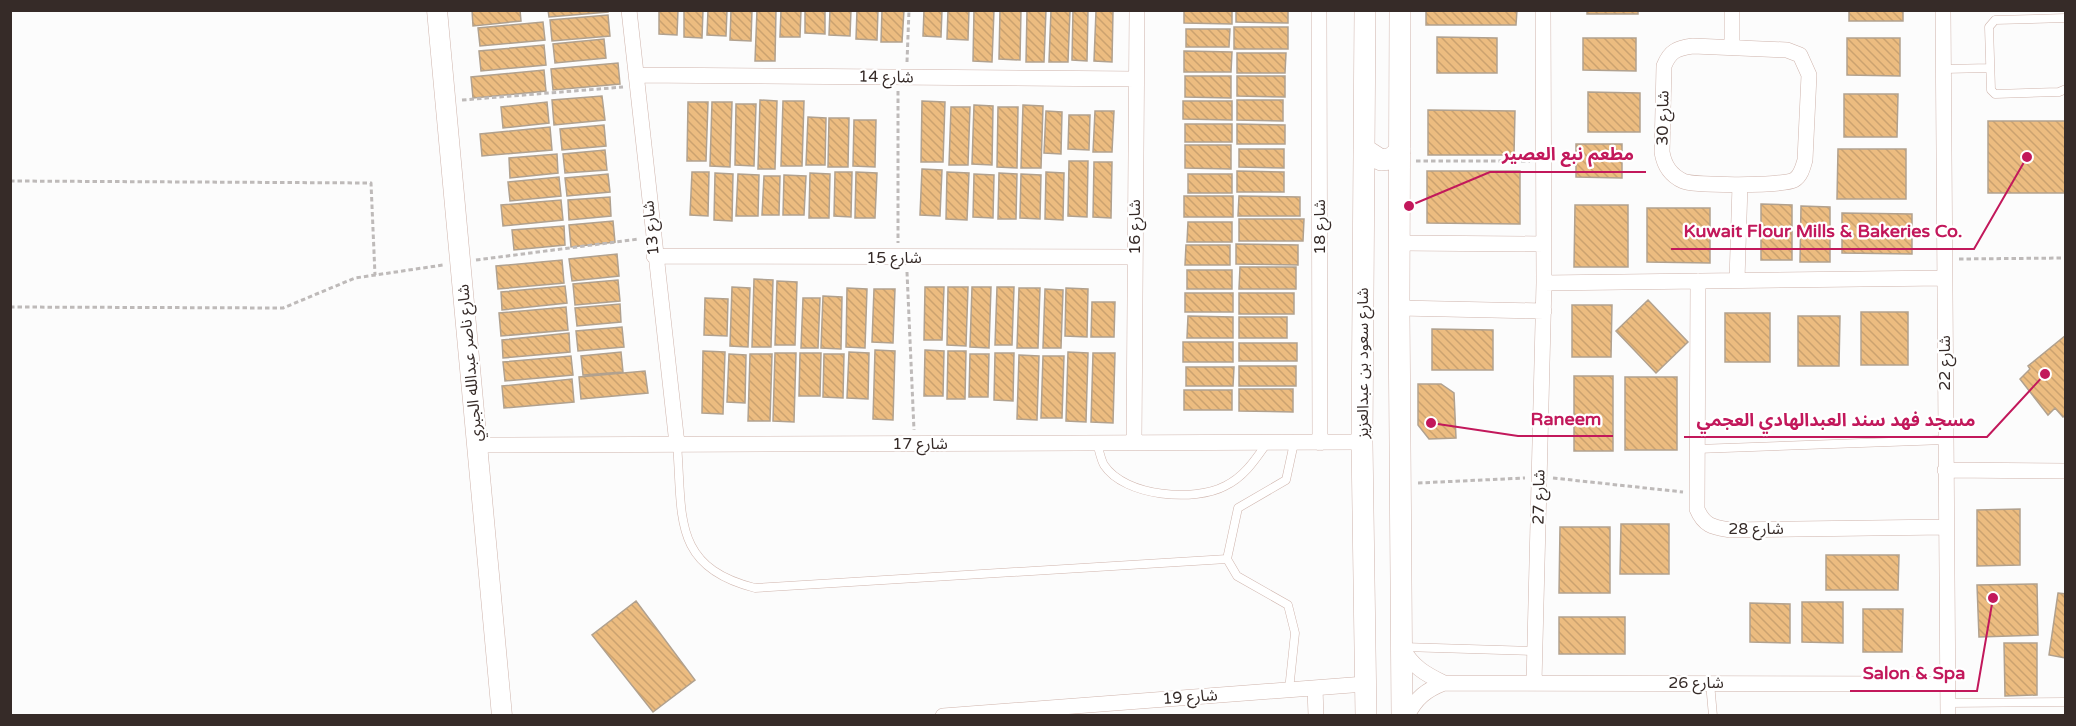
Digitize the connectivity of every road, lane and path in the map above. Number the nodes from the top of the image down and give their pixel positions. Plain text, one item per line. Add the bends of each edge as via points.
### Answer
1 (437, 10) edge
2 (629, 10) edge
3 (909, 10) edge
4 (1137, 10) edge
5 (1319, 10) edge
6 (1365, 10) edge
7 (1400, 10) edge
8 (1543, 10) edge
9 (1732, 10) edge
10 (1943, 10) edge
11 (2066, 18) edge
12 (1732, 46) junction
13 (1990, 68) junction
14 (1944, 69) junction
15 (898, 77) junction
16 (1136, 79) junction
17 (636, 80) junction
18 (2066, 89) edge
19 (445, 102) junction
20 (1364, 149) junction
21 (1400, 156) junction
22 (1544, 161) junction
23 (10, 181) edge
24 (1740, 185) junction
25 (1364, 187) junction
26 (1399, 196) junction
27 (652, 238) junction
28 (1399, 243) junction
29 (1544, 244) junction
30 (654, 256) junction
31 (1135, 256) junction
32 (906, 258) junction
33 (2066, 258) edge
34 (1944, 259) junction
35 (460, 262) junction
36 (375, 275) junction
37 (1944, 278) junction
38 (1737, 280) junction
39 (1698, 281) junction
40 (1544, 283) junction
41 (10, 307) edge
42 (1399, 308) junction
43 (1544, 311) junction
44 (1945, 440) junction
45 (1294, 442) junction
46 (1320, 442) junction
47 (1362, 442) junction
48 (1097, 443) junction
49 (1134, 443) junction
50 (1267, 443) junction
51 (676, 444) junction
52 (915, 444) junction
53 (477, 445) junction
54 (1697, 449) junction
55 (1945, 471) junction
56 (2066, 471) edge
57 (1946, 527) junction
58 (1227, 559) junction
59 (1402, 647) junction
60 (1535, 651) junction
61 (1444, 683) junction
62 (1534, 683) junction
63 (1710, 683) junction
64 (1365, 684) junction
65 (1947, 684) junction
66 (1315, 688) junction
67 (1289, 690) junction
68 (2066, 702) edge
69 (1948, 709) edge
70 (502, 716) edge
71 (943, 716) edge
72 (1316, 716) edge
73 (1366, 716) edge
74 (1402, 716) edge
75 (1407, 716) edge
76 (1713, 716) edge

1 - 19 street, شارع ناصر عبدالله الجبري
2 - 17 street, شارع 13
3 - 15 path via 907,62
4 - 16 street, شارع 16
5 - 46 street, شارع 18
6 - 20 main road, شارع سعود بن عبدالعزيز
7 - 21 main road
8 - 22 street, شارع 27
9 - 12 street
10 - 14 street, شارع 22
11 - 13 lane via 1995,20 1989,27
12 - 24 street, شارع 30 via 1787,50 1800,55 1809,75 1805,160 1801,172 1794,180 1782,183
12 - 24 street, شارع 30 via 1677,48 1668,56 1664,66 1662,152 1664,164 1685,182
13 - 14 lane
13 - 18 lane via 1991,90 1995,94
14 - 34 street, شارع 22
15 - 16 street, شارع 14
15 - 17 street, شارع 14
15 - 32 path via 898,243
16 - 31 street, شارع 16
17 - 19 path
17 - 27 street, شارع 13
19 - 35 street, شارع ناصر عبدالله الجبري
20 - 21 main road via 1381,160
20 - 25 main road, شارع سعود بن عبدالعزيز
21 - 22 path
21 - 26 main road
22 - 29 street, شارع 27
23 - 36 path via 371,183
24 - 38 street
25 - 26 main road via 1386,180 1394,185
25 - 47 main road, شارع سعود بن عبدالعزيز
26 - 28 main road
27 - 30 street, شارع 13
27 - 35 path
28 - 29 street
28 - 42 main road
29 - 40 street, شارع 27
30 - 32 street, شارع 15
30 - 51 street, شارع 13
31 - 32 street, شارع 15
31 - 49 street, شارع 16
32 - 52 path
33 - 34 path
34 - 37 street, شارع 22
35 - 36 path
35 - 53 street, شارع ناصر عبدالله الجبري
36 - 41 path via 355,278 284,308
37 - 38 street
37 - 44 street, شارع 22
38 - 39 street
39 - 40 street
39 - 54 street, شارع 28
40 - 43 street, شارع 27
42 - 43 street
42 - 59 main road
43 - 60 street, شارع 27
44 - 54 lane
44 - 55 street, شارع 22
45 - 46 street, شارع 17
45 - 50 street, شارع 17
45 - 58 lane via 1286,480 1238,508
46 - 47 street, شارع 17
47 - 64 main road, شارع سعود بن عبدالعزيز
48 - 49 street, شارع 17
48 - 50 lane via 1104,466 1126,483 1160,495 1204,494 1225,486 1245,472
48 - 52 street, شارع 17
49 - 50 street, شارع 17
51 - 52 street, شارع 17
51 - 53 street, شارع 17
51 - 58 lane via 686,538 696,556 714,573 755,588
53 - 70 street, شارع ناصر عبدالله الجبري
54 - 57 street, شارع 28 via 1697,508 1702,522 1713,528
55 - 56 street
55 - 57 street, شارع 22
57 - 65 street, شارع 22
58 - 67 lane via 1237,576 1288,604 1295,633
59 - 60 lane
59 - 61 street, شارع 26 via 1412,664
59 - 74 main road
60 - 62 street, شارع 27
61 - 62 street, شارع 26
61 - 75 street via 1426,690
62 - 63 street, شارع 26
63 - 65 street, شارع 26
63 - 76 lane
64 - 66 street, شارع 19
64 - 73 main road, شارع سعود بن عبدالعزيز
65 - 69 street, شارع 22
66 - 67 street, شارع 19
66 - 72 street
67 - 71 street, شارع 19
68 - 69 lane

